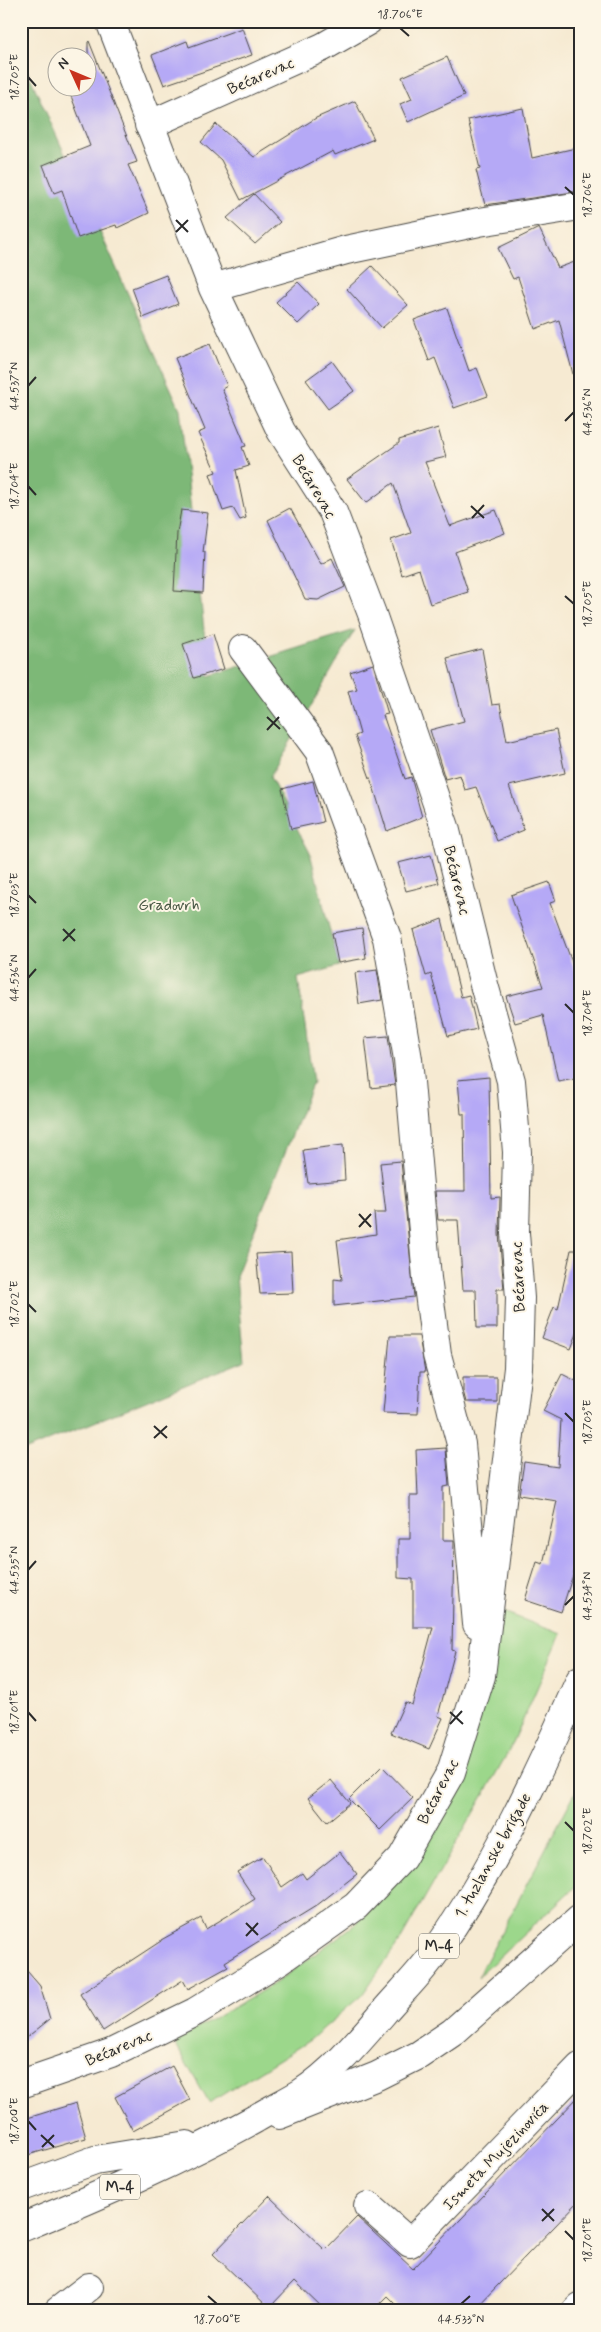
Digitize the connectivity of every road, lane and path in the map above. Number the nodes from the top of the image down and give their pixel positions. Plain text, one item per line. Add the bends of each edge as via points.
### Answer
1 (110, 21) edge
2 (368, 21) edge
3 (149, 125) junction
4 (580, 206) edge
5 (212, 288) junction
6 (244, 649) dead end
7 (481, 1676) junction
8 (580, 1680) edge
9 (580, 1919) edge
10 (580, 2067) edge
11 (21, 2084) edge
12 (215, 2141) junction
13 (21, 2187) edge
14 (368, 2206) dead end
15 (21, 2228) edge
16 (89, 2287) dead end
17 (580, 2307) edge
18 (58, 2311) edge
19 (576, 2311) edge

1 - 3 street, Bećarevac
2 - 3 street, Bećarevac via 323,47
3 - 5 street, Bećarevac
4 - 5 street via 479,222 346,250
5 - 7 street, Bećarevac via 281,431 334,512 445,828 511,1081 518,1152 515,1233 520,1298 518,1368
6 - 7 street via 319,751 387,938 408,1059 437,1355 461,1444
7 - 11 street, Bećarevac via 451,1772 402,1858 356,1906 280,1960 195,2012 111,2052
8 - 12 street, 1. tuzlanske brigade / M-4 via 497,1852 435,1952 353,2048 329,2071 302,2092
9 - 12 street via 453,2032 419,2055 377,2076
10 - 14 street, Ismeta Mujezinovića via 410,2243
12 - 13 street, 1. tuzlanske brigade / M-4 via 95,2160
12 - 15 street, 1. tuzlanske brigade / M-4 via 123,2186
16 - 18 street
17 - 19 street

